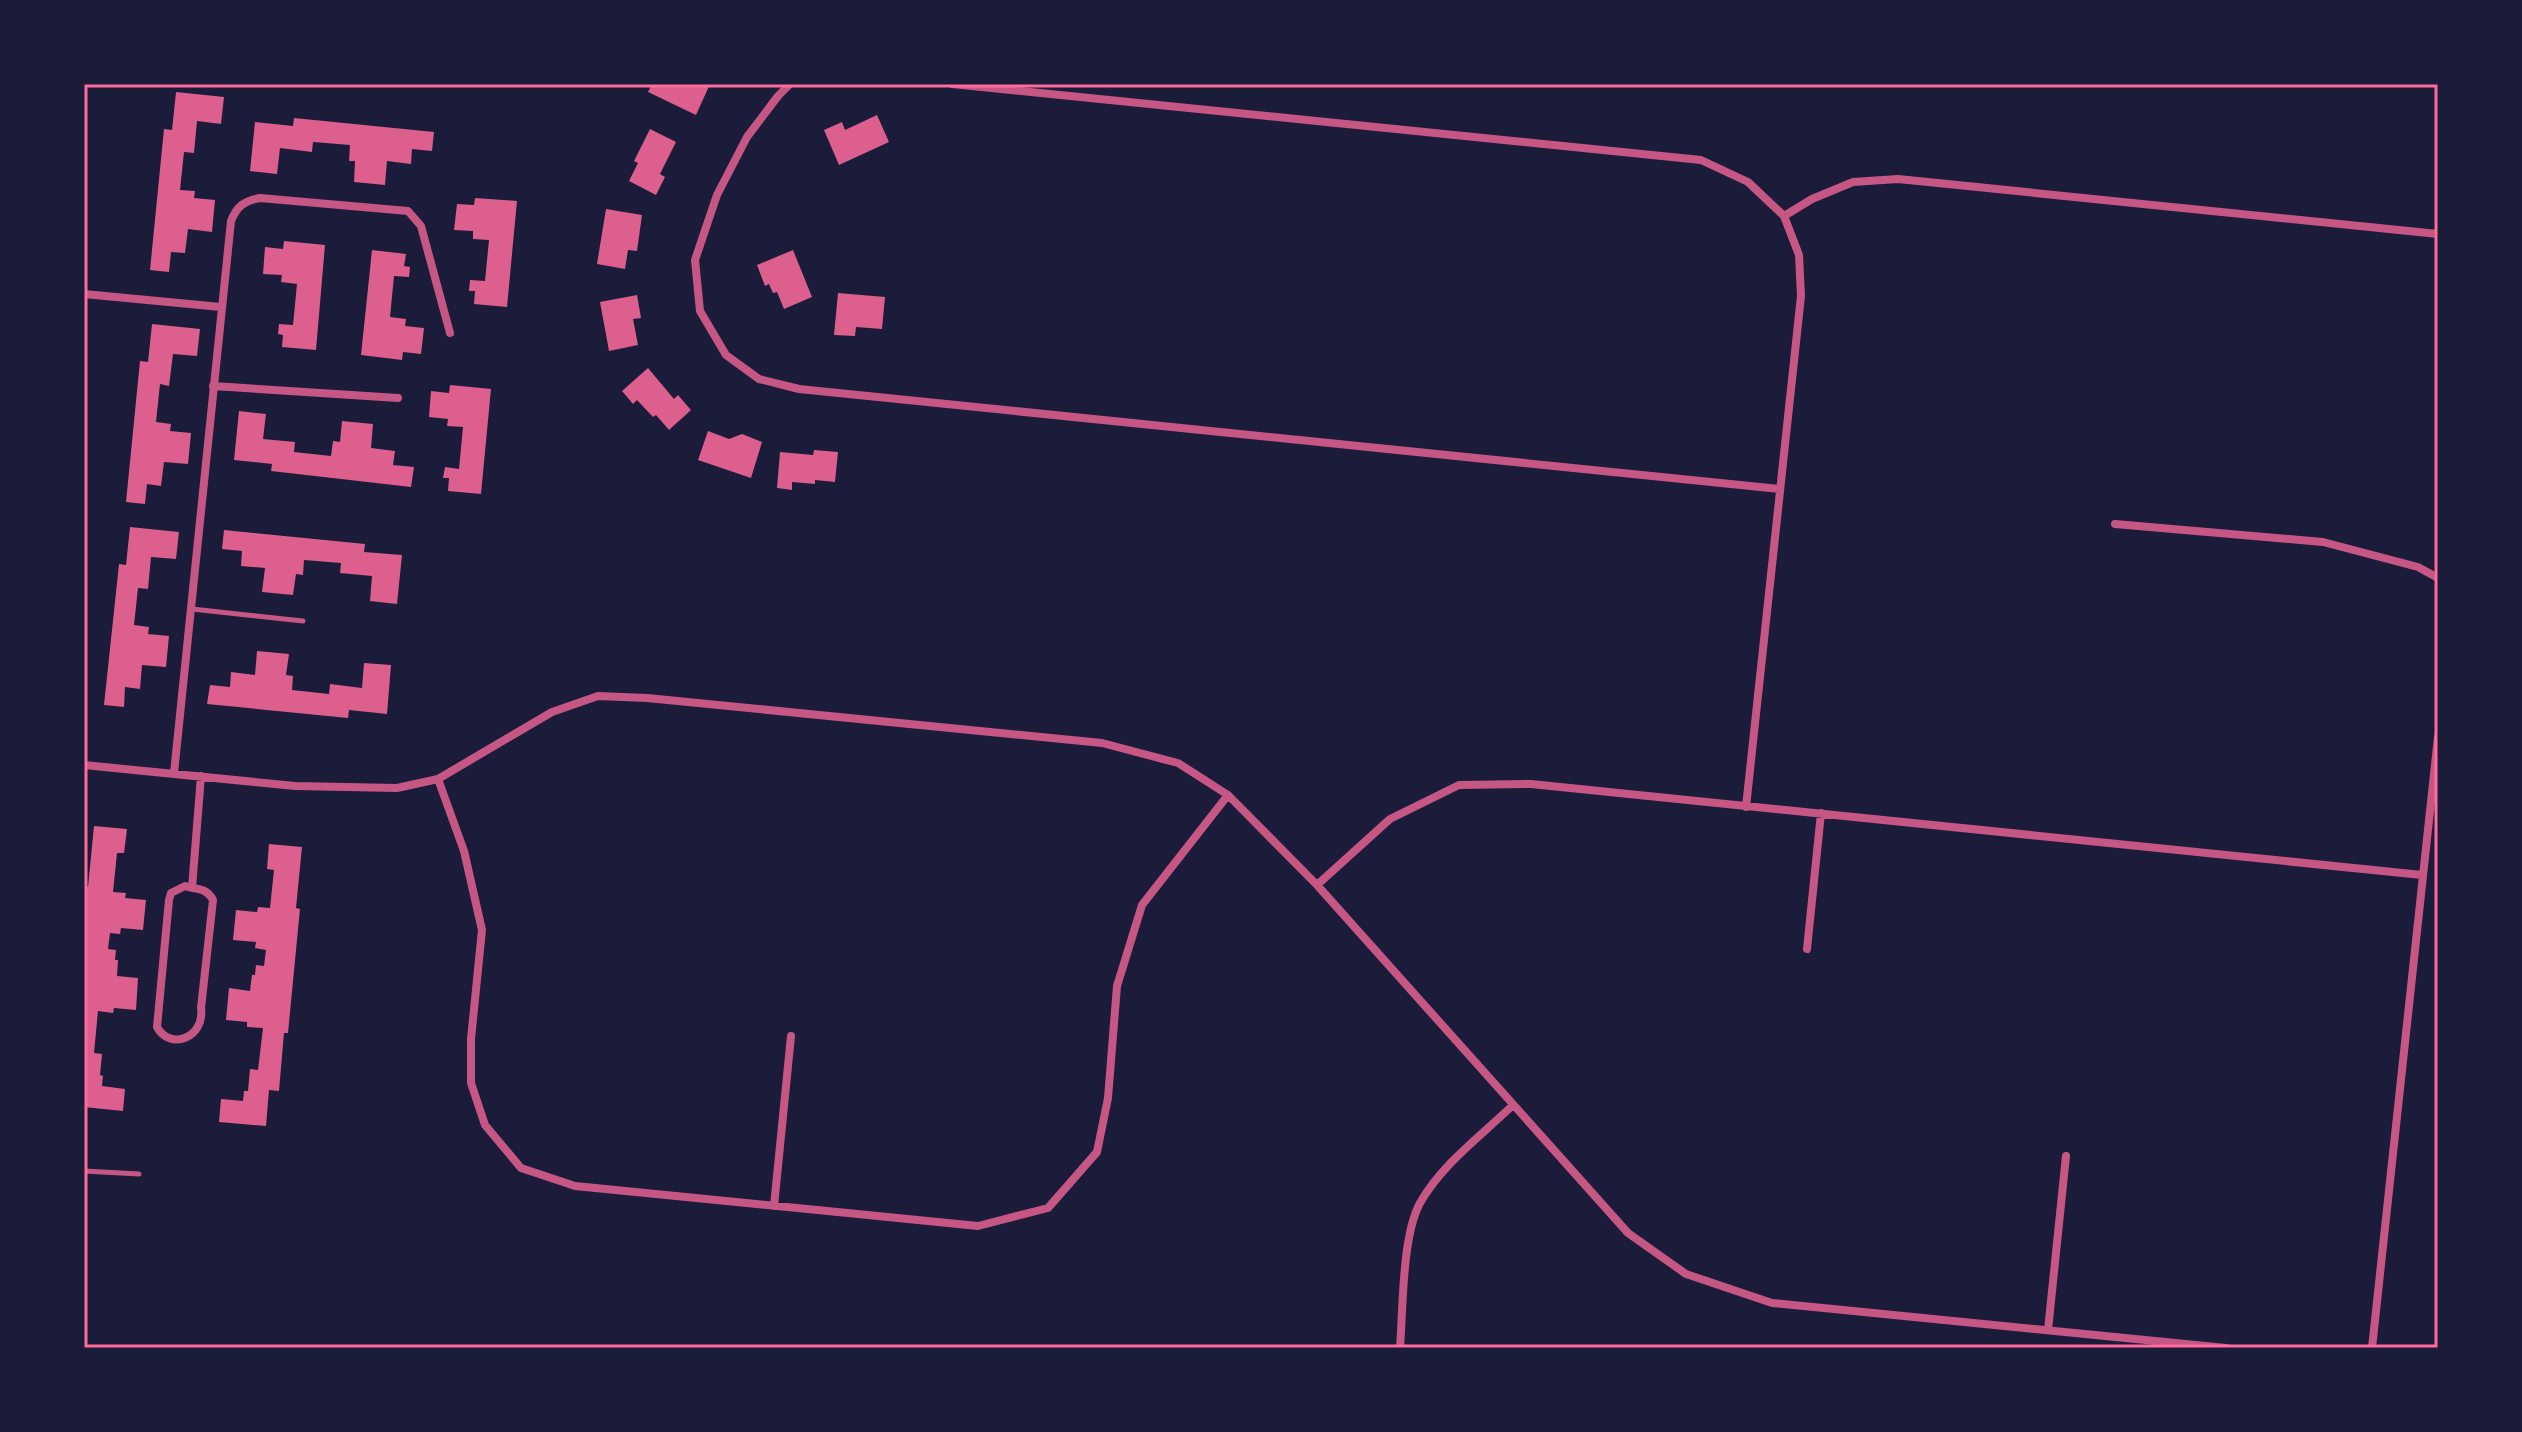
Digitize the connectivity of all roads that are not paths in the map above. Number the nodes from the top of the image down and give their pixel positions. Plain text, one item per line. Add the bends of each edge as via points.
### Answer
1 (790, 84) edge
2 (952, 84) edge
3 (1784, 216) junction
4 (2438, 234) edge
5 (84, 294) edge
6 (221, 307) junction
7 (450, 333) dead end
8 (213, 386) junction
9 (398, 398) dead end
10 (1780, 489) junction
11 (2115, 524) dead end
12 (2438, 578) edge
13 (191, 608) junction
14 (303, 621) dead end
15 (2438, 737) edge
16 (84, 765) edge
17 (174, 773) junction
18 (201, 776) junction
19 (438, 779) junction
20 (1228, 795) junction
21 (1746, 807) junction
22 (1821, 813) junction
23 (2422, 875) junction
24 (1317, 885) junction
25 (192, 888) junction
26 (1807, 949) dead end
27 (791, 1036) dead end
28 (1513, 1105) junction
29 (2066, 1156) dead end
30 (84, 1171) edge
31 (139, 1174) dead end
32 (774, 1206) junction
33 (2048, 1330) junction
34 (1400, 1348) edge
35 (2226, 1348) edge
36 (2372, 1348) edge

1 - 10 street via 747,137 717,195 695,260 700,311 726,355 759,379 799,389
2 - 3 street via 1701,160 1748,182
3 - 4 street via 1853,182 1898,179
3 - 10 street via 1799,255 1801,296
5 - 6 street
6 - 7 street via 231,221 247,200 408,211 421,226
6 - 8 street
8 - 9 street
8 - 13 street
10 - 21 street
11 - 12 street via 2323,542 2418,567
13 - 14 lane
13 - 17 street
15 - 23 street
16 - 17 street
17 - 18 street
18 - 19 street via 295,786 397,788
18 - 25 street
19 - 20 street via 552,712 598,696 1102,743 1178,763
19 - 32 street via 464,851 482,930 471,1083 485,1125 521,1168 575,1186
20 - 24 street
20 - 32 street via 1142,905 1117,986 1108,1098 1097,1152 1048,1208 978,1226
21 - 22 street
21 - 24 street via 1531,784 1459,785 1390,819
22 - 23 street
22 - 26 street
23 - 36 street
24 - 28 street
25 - 25 street via 177,887 169,900 157,1027 168,1038 187,1037 202,1020 213,900 209,892
27 - 32 street
28 - 33 street via 1628,1233 1686,1274 1772,1303
28 - 34 street via 1441,1174 1419,1204 1409,1241
29 - 33 street
30 - 31 lane
33 - 35 street

